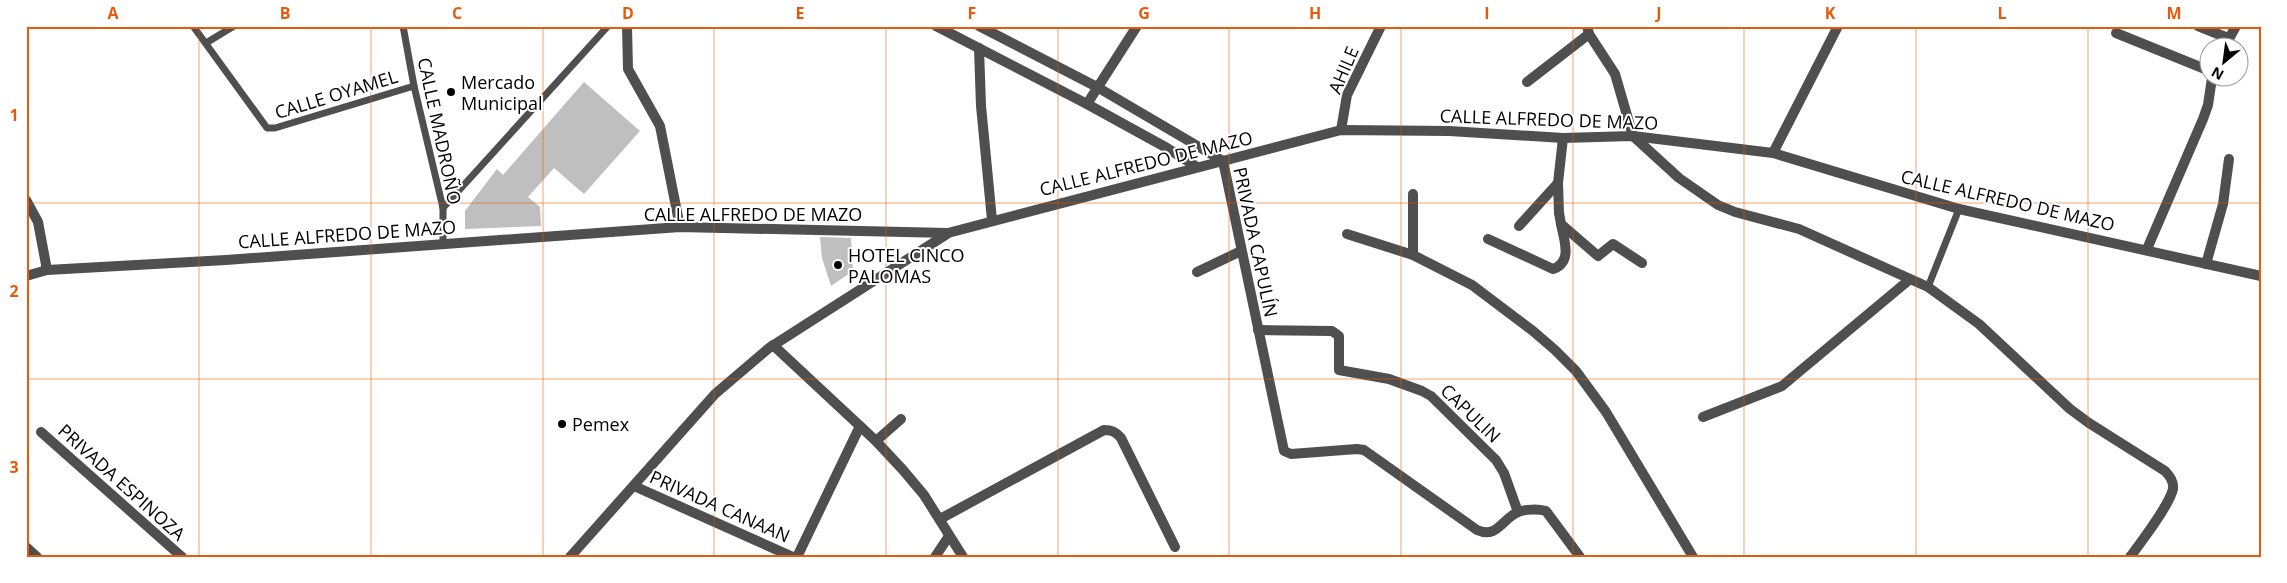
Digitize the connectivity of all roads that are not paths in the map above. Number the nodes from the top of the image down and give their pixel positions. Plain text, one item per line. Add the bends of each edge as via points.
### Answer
1 (193, 26) edge
2 (234, 26) edge
3 (403, 26) edge
4 (608, 26) edge
5 (628, 26) edge
6 (936, 26) edge
7 (979, 26) edge
8 (1137, 26) edge
9 (1381, 26) edge
10 (1838, 26) edge
11 (2198, 26) edge
12 (2236, 26) edge
13 (1588, 30) edge
14 (2116, 34) dead end
15 (2218, 38) edge
16 (2229, 38) edge
17 (206, 43) junction
18 (979, 48) junction
19 (2200, 67) edge
20 (1527, 82) dead end
21 (414, 86) junction
22 (1097, 87) junction
23 (2211, 88) edge
24 (1087, 104) junction
25 (1341, 130) junction
26 (1633, 136) junction
27 (1563, 138) junction
28 (1773, 153) junction
29 (2229, 159) dead end
30 (1223, 161) junction
31 (1197, 167) junction
32 (1558, 183) junction
33 (1413, 194) dead end
34 (26, 200) edge
35 (443, 208) junction
36 (1958, 209) junction
37 (992, 220) junction
38 (1561, 224) junction
39 (1519, 226) dead end
40 (680, 227) junction
41 (948, 233) junction
42 (1347, 234) dead end
43 (1488, 239) dead end
44 (443, 243) junction
45 (2147, 249) junction
46 (1241, 251) junction
47 (1413, 254) junction
48 (1642, 262) dead end
49 (2206, 264) junction
50 (47, 270) junction
51 (1196, 272) dead end
52 (26, 276) edge
53 (2261, 276) edge
54 (1909, 280) junction
55 (1928, 287) junction
56 (1258, 330) junction
57 (773, 345) junction
58 (1339, 370) joint
59 (1703, 417) dead end
60 (901, 419) dead end
61 (860, 426) junction
62 (41, 432) dead end
63 (876, 441) junction
64 (634, 486) junction
65 (1518, 512) junction
66 (940, 520) junction
67 (949, 536) junction
68 (26, 547) edge
69 (1175, 547) dead end
70 (37, 557) edge
71 (182, 557) edge
72 (570, 557) edge
73 (795, 557) edge
74 (935, 557) edge
75 (963, 557) edge
76 (1580, 557) edge
77 (1694, 557) edge
78 (2130, 557) edge

1 - 17 lane
2 - 17 lane
3 - 21 lane, CALLE MADROÑO
4 - 35 lane
5 - 40 street via 628,69 660,126
6 - 18 street
7 - 22 street
8 - 22 street
9 - 25 street, AHILE via 1347,95
10 - 28 street
11 - 15 street
12 - 16 street
13 - 20 street
13 - 26 street via 1615,74
14 - 19 street
17 - 21 lane, CALLE OYAMEL via 267,128
18 - 24 street
18 - 37 street
21 - 35 lane, CALLE MADROÑO
22 - 24 street
22 - 30 street
23 - 45 street via 2203,119
24 - 31 street
25 - 27 street, CALLE ALFREDO DE MAZO via 1450,131
25 - 30 street, CALLE ALFREDO DE MAZO
26 - 27 street, CALLE ALFREDO DE MAZO
26 - 28 street, CALLE ALFREDO DE MAZO
26 - 54 street via 1679,178 1718,205 1799,228
27 - 32 street
28 - 36 street, CALLE ALFREDO DE MAZO
29 - 49 street via 2223,204
30 - 31 street, CALLE ALFREDO DE MAZO
30 - 46 street, PRIVADA CAPULÍN
31 - 37 street, CALLE ALFREDO DE MAZO
32 - 38 street
32 - 39 street
33 - 47 street
34 - 50 street via 38,222
35 - 44 lane, CALLE MADROÑO
36 - 45 street, CALLE ALFREDO DE MAZO
36 - 55 lane
37 - 41 street, CALLE ALFREDO DE MAZO
38 - 43 street via 1566,258 1562,265 1553,269
38 - 48 street via 1598,256 1613,244
40 - 41 street, CALLE ALFREDO DE MAZO
40 - 44 street, CALLE ALFREDO DE MAZO
41 - 57 street
42 - 47 street
44 - 50 street, CALLE ALFREDO DE MAZO
45 - 49 street, CALLE ALFREDO DE MAZO
46 - 51 street
46 - 56 street, PRIVADA CAPULÍN
47 - 77 street via 1480,289 1576,371 1606,412
49 - 53 street, CALLE ALFREDO DE MAZO
50 - 52 street, CALLE ALFREDO DE MAZO
54 - 55 street
54 - 59 street via 1782,386
55 - 78 street via 1979,324 2070,409 2170,476 2173,488 2168,500
56 - 58 street, PRIVADA CAPULÍN via 1334,332 1339,336
56 - 65 street, PRIVADA CAPULÍN via 1282,449 1286,453 1364,450 1486,534 1495,531
57 - 61 street
57 - 64 street via 716,394
58 - 65 street, CAPULIN via 1395,381 1431,396 1496,460
60 - 63 street
61 - 63 street
61 - 73 street
62 - 71 street, PRIVADA ESPINOZA
63 - 66 street via 908,476
64 - 72 street
64 - 73 street, PRIVADA CANAAN
65 - 76 street via 1546,511
66 - 67 street
66 - 69 street via 1109,430 1120,438
67 - 74 street
67 - 75 street
68 - 70 street

